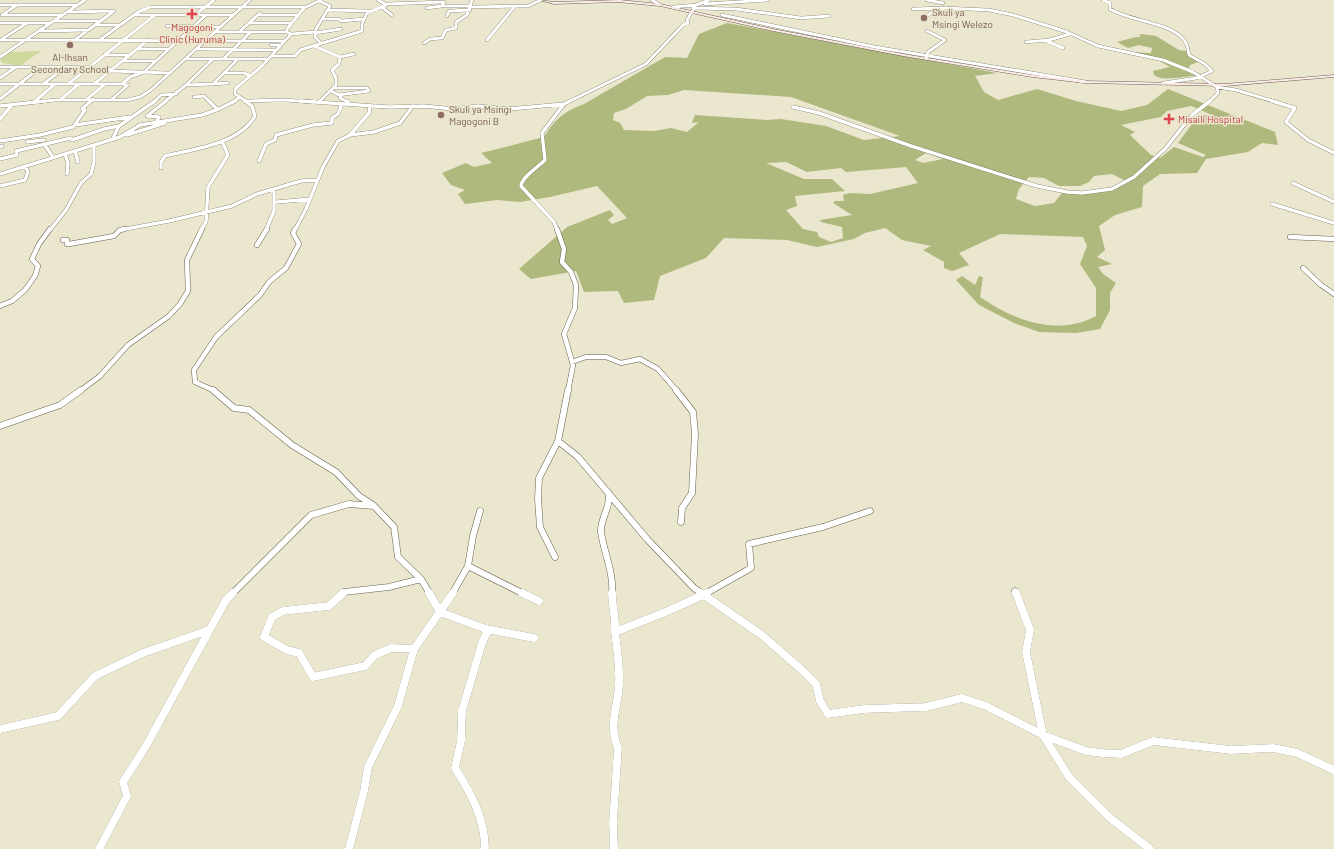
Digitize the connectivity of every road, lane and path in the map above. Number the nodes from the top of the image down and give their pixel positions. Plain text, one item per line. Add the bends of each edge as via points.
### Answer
1 (21, 0) edge
2 (85, 0) edge
3 (214, 0) edge
4 (250, 0) edge
5 (378, 0) edge
6 (472, 0) edge
7 (540, 0) edge
8 (652, 0) edge
9 (709, 0) edge
10 (768, 0) edge
11 (927, 0) edge
12 (1103, 0) edge
13 (320, 1) edge
14 (445, 1) edge
15 (594, 1) edge
16 (693, 1) edge
17 (943, 3) dead end
18 (388, 4) junction
19 (0, 5) edge
20 (15, 5) junction
21 (78, 5) junction
22 (660, 5) junction
23 (265, 6) junction
24 (296, 6) junction
25 (306, 6) junction
26 (384, 6) junction
27 (442, 6) junction
28 (452, 6) junction
29 (515, 6) junction
30 (205, 7) junction
31 (242, 7) junction
32 (693, 7) junction
33 (427, 8) dead end
34 (470, 8) junction
35 (945, 8) junction
36 (913, 9) dead end
37 (328, 10) junction
38 (371, 11) junction
39 (449, 11) junction
40 (68, 12) junction
41 (367, 13) junction
42 (326, 14) junction
43 (24, 15) junction
44 (63, 15) junction
45 (134, 15) junction
46 (155, 15) junction
47 (194, 15) junction
48 (233, 15) junction
49 (258, 15) junction
50 (288, 15) junction
51 (298, 15) junction
52 (392, 15) dead end
53 (722, 15) dead end
54 (206, 16) junction
55 (447, 16) dead end
56 (829, 16) dead end
57 (922, 17) dead end
58 (1022, 17) junction
59 (322, 19) junction
60 (364, 19) junction
61 (55, 20) junction
62 (80, 20) junction
63 (1013, 20) dead end
64 (102, 21) junction
65 (13, 23) junction
66 (27, 23) junction
67 (51, 23) junction
68 (250, 23) junction
69 (280, 23) junction
70 (291, 23) junction
71 (0, 24) edge
72 (95, 25) junction
73 (120, 25) junction
74 (167, 26) dead end
75 (195, 26) junction
76 (221, 27) junction
77 (40, 30) junction
78 (67, 30) junction
79 (89, 30) junction
80 (341, 30) dead end
81 (928, 31) dead end
82 (215, 32) junction
83 (239, 32) junction
84 (250, 32) junction
85 (287, 32) junction
86 (315, 33) junction
87 (291, 34) junction
88 (1070, 34) junction
89 (0, 39) edge
90 (26, 40) junction
91 (75, 40) junction
92 (100, 40) junction
93 (124, 40) junction
94 (148, 40) junction
95 (179, 40) junction
96 (487, 40) dead end
97 (206, 41) junction
98 (242, 41) junction
99 (276, 41) junction
100 (284, 41) junction
101 (1046, 41) junction
102 (1026, 42) dead end
103 (424, 43) dead end
104 (320, 44) junction
105 (271, 45) junction
106 (280, 45) junction
107 (314, 46) junction
108 (1063, 48) dead end
109 (137, 49) junction
110 (168, 49) junction
111 (197, 49) junction
112 (233, 49) junction
113 (267, 50) junction
114 (276, 50) junction
115 (354, 54) dead end
116 (104, 55) junction
117 (130, 55) junction
118 (0, 57) edge
119 (340, 57) junction
120 (926, 57) junction
121 (269, 58) junction
122 (213, 59) junction
123 (223, 59) junction
124 (238, 59) junction
125 (186, 60) junction
126 (124, 61) junction
127 (156, 61) junction
128 (41, 66) junction
129 (0, 67) edge
130 (17, 67) junction
131 (66, 67) junction
132 (88, 68) junction
133 (111, 70) junction
134 (144, 72) junction
135 (170, 73) junction
136 (224, 73) junction
137 (249, 75) junction
138 (1334, 76) edge
139 (1201, 77) junction
140 (0, 78) edge
141 (228, 83) dead end
142 (1163, 83) dead end
143 (0, 84) edge
144 (19, 84) junction
145 (43, 84) junction
146 (56, 84) junction
147 (68, 84) junction
148 (79, 84) junction
149 (94, 84) junction
150 (122, 84) junction
151 (213, 84) junction
152 (104, 85) junction
153 (186, 85) junction
154 (1215, 86) junction
155 (332, 90) junction
156 (176, 94) junction
157 (338, 95) junction
158 (194, 97) dead end
159 (240, 97) junction
160 (1, 98) edge
161 (87, 99) junction
162 (93, 99) junction
163 (60, 100) junction
164 (111, 100) junction
165 (246, 101) junction
166 (34, 102) junction
167 (318, 103) junction
168 (12, 104) junction
169 (340, 104) junction
170 (349, 104) junction
171 (564, 104) junction
172 (370, 105) junction
173 (0, 106) edge
174 (413, 106) junction
175 (793, 107) dead end
176 (217, 109) junction
177 (133, 116) junction
178 (0, 119) edge
179 (174, 121) junction
180 (157, 122) junction
181 (75, 125) junction
182 (119, 126) junction
183 (43, 134) junction
184 (350, 135) junction
185 (120, 137) junction
186 (112, 140) junction
187 (0, 141) edge
188 (222, 141) junction
189 (27, 142) dead end
190 (44, 143) junction
191 (94, 145) junction
192 (75, 151) junction
193 (1334, 153) edge
194 (65, 154) junction
195 (53, 158) junction
196 (0, 159) edge
197 (259, 161) dead end
198 (78, 162) dead end
199 (25, 166) junction
200 (161, 168) dead end
201 (0, 174) edge
202 (67, 174) dead end
203 (318, 180) junction
204 (1293, 184) dead end
205 (0, 186) edge
206 (274, 189) junction
207 (310, 199) junction
208 (277, 202) junction
209 (1334, 202) edge
210 (1272, 204) dead end
211 (207, 212) junction
212 (1334, 223) edge
213 (1290, 237) dead end
214 (1334, 238) edge
215 (63, 240) dead end
216 (257, 245) dead end
217 (1304, 268) dead end
218 (1333, 295) edge
219 (0, 306) edge
220 (572, 362) junction
221 (0, 426) edge
222 (558, 441) junction
223 (608, 492) junction
224 (374, 506) junction
225 (480, 511) dead end
226 (870, 511) dead end
227 (681, 522) dead end
228 (554, 557) dead end
229 (468, 566) junction
230 (421, 579) junction
231 (1015, 591) dead end
232 (704, 595) junction
233 (539, 601) dead end
234 (440, 612) junction
235 (209, 630) junction
236 (488, 630) junction
237 (615, 632) junction
238 (534, 638) dead end
239 (414, 649) junction
240 (0, 729) edge
241 (1043, 735) junction
242 (1334, 770) edge
243 (99, 849) edge
244 (349, 849) edge
245 (485, 849) edge
246 (614, 849) edge
247 (1150, 849) edge

1 - 20 street
2 - 21 street
3 - 30 street
4 - 31 street
5 - 18 street
6 - 34 street
7 - 15 main road via 553,4
7 - 29 street via 532,5
8 - 22 street
9 - 32 street
10 - 32 street
11 - 17 street
12 - 139 street via 1110,3 1110,9 1117,14 1164,27 1183,38 1189,55 1212,70
13 - 25 street
13 - 37 street via 330,6
14 - 18 street
14 - 27 street
15 - 22 main road
16 - 32 street
18 - 26 street
19 - 20 street
20 - 21 street
20 - 43 street via 2,15
21 - 40 street
22 - 32 main road via 673,8
23 - 24 street
23 - 31 street
23 - 49 street
24 - 25 street
24 - 50 street
25 - 51 street
26 - 38 street
26 - 52 street
27 - 28 street
27 - 33 street
28 - 34 street
28 - 39 street
29 - 34 street
29 - 96 street
30 - 31 street
30 - 45 street via 150,7
30 - 47 street
31 - 48 street
32 - 56 street via 736,9 800,18
32 - 120 main road via 773,30
32 - 171 street via 688,23 683,25 646,64
34 - 39 street
34 - 103 street via 464,19 456,22 456,28 446,30 444,36
35 - 36 street
35 - 57 street
35 - 58 street via 989,10
37 - 38 street
37 - 42 street
38 - 41 street
39 - 55 street
40 - 44 street
40 - 64 street via 114,11
41 - 42 street
41 - 60 street
42 - 59 street
43 - 44 street
43 - 65 street
44 - 61 street
45 - 46 street
45 - 73 street
46 - 47 street
46 - 93 street
47 - 54 street
48 - 54 street
48 - 76 street
49 - 50 street
49 - 68 street
50 - 51 street
50 - 69 street
51 - 70 street
53 - 120 street
54 - 75 street
58 - 63 street
58 - 88 street
59 - 60 street
59 - 86 street
60 - 104 street via 362,31
61 - 62 street
61 - 67 street
62 - 64 street
62 - 78 street
64 - 72 street
65 - 66 street
65 - 71 street
66 - 67 street
66 - 89 street
67 - 77 street
68 - 69 street
68 - 83 street
69 - 70 street
70 - 85 street
72 - 73 street
72 - 79 street
73 - 92 street
74 - 75 street
75 - 76 street
75 - 95 street
76 - 82 street
77 - 78 street
77 - 90 street
78 - 79 street
79 - 91 street
80 - 86 street
81 - 120 street via 945,40 928,52
82 - 83 street
82 - 97 street
83 - 84 street
84 - 85 street
84 - 98 street
85 - 87 street
86 - 87 street
86 - 104 street via 315,39
87 - 100 street
88 - 101 street
88 - 139 street via 1098,46 1163,60
89 - 90 street
90 - 91 street
90 - 118 street
91 - 92 street
92 - 93 street
93 - 94 street
93 - 116 street
94 - 95 street
94 - 109 street
95 - 97 street
95 - 110 street
97 - 98 street
97 - 111 street
98 - 99 street
98 - 112 street
99 - 100 street
99 - 105 street
100 - 106 street
101 - 102 street
101 - 108 street
104 - 107 street
105 - 106 street
105 - 113 street
106 - 114 street
107 - 119 street
107 - 121 street via 300,50 295,56
109 - 110 street
109 - 117 street
110 - 127 street
111 - 112 street
111 - 125 street
112 - 113 street
112 - 123 street
113 - 114 street
114 - 121 street
115 - 119 street
116 - 117 street
116 - 132 street
117 - 126 street
119 - 155 street via 339,64 332,70 336,78
120 - 154 main road via 1032,76 1086,82
121 - 124 street
121 - 137 street
122 - 123 street
122 - 125 street
122 - 153 street
123 - 124 street
124 - 136 street
125 - 135 street
126 - 127 street
126 - 133 street
127 - 134 street
128 - 130 street
128 - 131 street
128 - 144 street
129 - 130 street
130 - 140 street
131 - 132 street
131 - 145 street
132 - 133 street
132 - 147 street
133 - 134 street
133 - 149 street
134 - 135 street
134 - 150 street via 130,77
135 - 164 street via 140,97
136 - 137 street
136 - 151 street
137 - 159 street via 235,89
138 - 154 main road
139 - 142 street
139 - 154 street
141 - 151 street
143 - 144 street
144 - 145 street
144 - 160 street
145 - 146 street
146 - 147 street
146 - 166 street
147 - 148 street
148 - 149 street
148 - 163 street
149 - 152 street
150 - 152 street
150 - 164 street via 128,85
151 - 153 street
152 - 161 street
153 - 156 street
154 - 175 street via 1218,93 1216,96 1189,117 1181,131 1156,159 1128,181 1112,189 1086,194 1059,191 961,163 849,125 816,111
154 - 193 street via 1242,91 1295,108 1286,122 1321,148
155 - 157 street
155 - 157 street via 367,88 369,91
155 - 167 street
156 - 177 street via 161,94 152,104
156 - 180 street via 147,116 159,117
157 - 170 street
158 - 176 street via 204,96
159 - 165 street
159 - 176 street via 231,104
161 - 162 street
161 - 163 street
162 - 164 street
162 - 181 street via 82,109 85,110
163 - 166 street
165 - 167 street via 283,100
165 - 188 street via 252,106 254,119 238,133
166 - 168 street
167 - 169 street
168 - 173 street
168 - 178 street
169 - 170 street
169 - 197 street via 341,107 338,114 332,118 332,123 313,125 276,135 275,140 266,144
170 - 172 street
171 - 174 street via 555,107 509,109 478,106 453,109
171 - 220 street via 542,133 545,160 536,171 523,179 521,186 554,222 564,249 562,262 576,285 575,308 564,334
172 - 174 street
172 - 184 street via 369,113
174 - 184 street via 403,122 374,132
176 - 179 street
177 - 181 street
177 - 182 street
179 - 180 street
179 - 185 street
180 - 185 street via 133,128
181 - 183 street
182 - 186 street
182 - 190 street via 72,140 71,138
183 - 187 street
183 - 190 street
184 - 203 street via 335,145
185 - 186 street
186 - 191 street
188 - 200 street via 165,156
188 - 211 street via 228,155 208,187
189 - 190 street
190 - 195 street
190 - 196 street via 16,151 17,155
191 - 192 street
191 - 219 street via 94,164 88,179 81,182 64,214 36,247 32,258 38,266 38,272 30,284 13,300
192 - 194 street
192 - 198 street
194 - 195 street
194 - 202 street
195 - 199 street
199 - 201 street
199 - 205 street via 28,172 25,180
203 - 206 street via 301,181
203 - 207 street
204 - 209 street
206 - 208 street
206 - 211 street via 248,197 232,206
207 - 208 street
207 - 224 street via 293,233 299,244 286,268 216,337 194,370 195,382 217,392 234,408 250,410 292,445 336,472 359,496
208 - 216 street via 267,232
210 - 212 street
211 - 215 street via 120,230 114,236 69,244 68,240
211 - 221 street via 206,222 187,260 188,291 169,316 128,345 100,376 60,406
213 - 214 street
217 - 218 street
220 - 222 street
220 - 227 street via 586,357 606,357 621,363 640,359 658,369 693,412 695,434 692,493 682,508
222 - 223 street via 578,457
222 - 228 street via 539,478 538,500 540,527
223 - 232 street via 647,539 694,588
223 - 237 street via 610,499 601,530 613,584
224 - 230 street via 394,527 398,557
224 - 235 street via 349,504 312,515 226,600
225 - 229 street
226 - 232 street via 823,527 749,544 751,568
229 - 233 street
229 - 234 street
230 - 234 street
230 - 239 street via 390,587 344,592 329,606 283,611 272,617 264,636 299,654 314,677 365,666 375,655 391,648
231 - 241 street via 1030,630 1026,652
232 - 237 street via 660,616
232 - 241 street via 763,636 803,671 816,684 820,701 828,714 864,708 926,707 962,698 986,706
234 - 236 street
234 - 239 street
235 - 240 street via 143,653 95,676 58,716
235 - 243 street via 146,746 123,782 127,796
236 - 238 street
236 - 245 street via 462,711 461,741 455,768 479,813 486,841
237 - 246 street via 619,688 612,722 612,737 618,748 613,822
239 - 244 street via 398,706 368,767
241 - 242 street via 1086,751 1102,753 1121,754 1153,741 1231,750 1273,748 1297,753
241 - 247 street via 1069,778 1109,817

